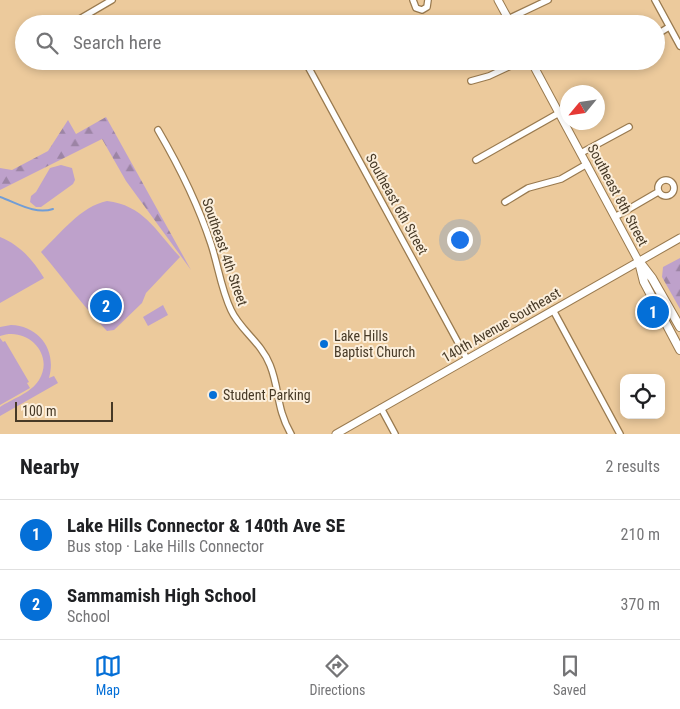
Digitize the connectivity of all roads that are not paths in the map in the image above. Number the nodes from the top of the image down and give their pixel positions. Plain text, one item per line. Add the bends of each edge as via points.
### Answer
1 (112, 0) edge
2 (413, 0) edge
3 (428, 0) edge
4 (498, 0) edge
5 (548, 0) edge
6 (655, 0) edge
7 (86, 15) edge
8 (506, 15) edge
9 (520, 15) edge
10 (663, 15) edge
11 (665, 18) edge
12 (670, 27) junction
13 (665, 30) edge
14 (680, 46) edge
15 (310, 70) edge
16 (502, 70) edge
17 (536, 70) edge
18 (471, 81) dead end
19 (559, 113) junction
20 (629, 127) dead end
21 (158, 130) dead end
22 (581, 153) junction
23 (476, 160) dead end
24 (588, 164) junction
25 (658, 192) dead end
26 (505, 202) dead end
27 (615, 217) junction
28 (680, 238) edge
29 (639, 262) junction
30 (553, 310) junction
31 (680, 327) edge
32 (680, 350) edge
33 (467, 360) junction
34 (381, 408) junction
35 (291, 434) edge
36 (336, 434) edge
37 (395, 434) edge
38 (620, 434) edge

1 - 7 street
2 - 3 street via 416,8 422,10 427,7
4 - 8 street
5 - 9 street
6 - 10 street
11 - 12 street
12 - 13 street
12 - 14 street
15 - 33 street, Southeast 6th Street
16 - 18 street
17 - 19 street, Southeast 8th Street
19 - 22 street, Southeast 8th Street
19 - 23 street
20 - 22 street
21 - 35 street, Southeast 4th Street via 197,206 233,314 255,340 270,366 278,405
22 - 24 street, Southeast 8th Street
24 - 26 street via 561,179 528,188
24 - 27 street, Southeast 8th Street
25 - 27 street
27 - 29 street, Southeast 8th Street
28 - 29 street, 140th Avenue Southeast
29 - 30 street, 140th Avenue Southeast
29 - 31 main road
29 - 32 main road via 644,282
30 - 33 street, 140th Avenue Southeast
30 - 38 street
33 - 34 street, 140th Avenue Southeast
34 - 36 street, 140th Avenue Southeast
34 - 37 street

